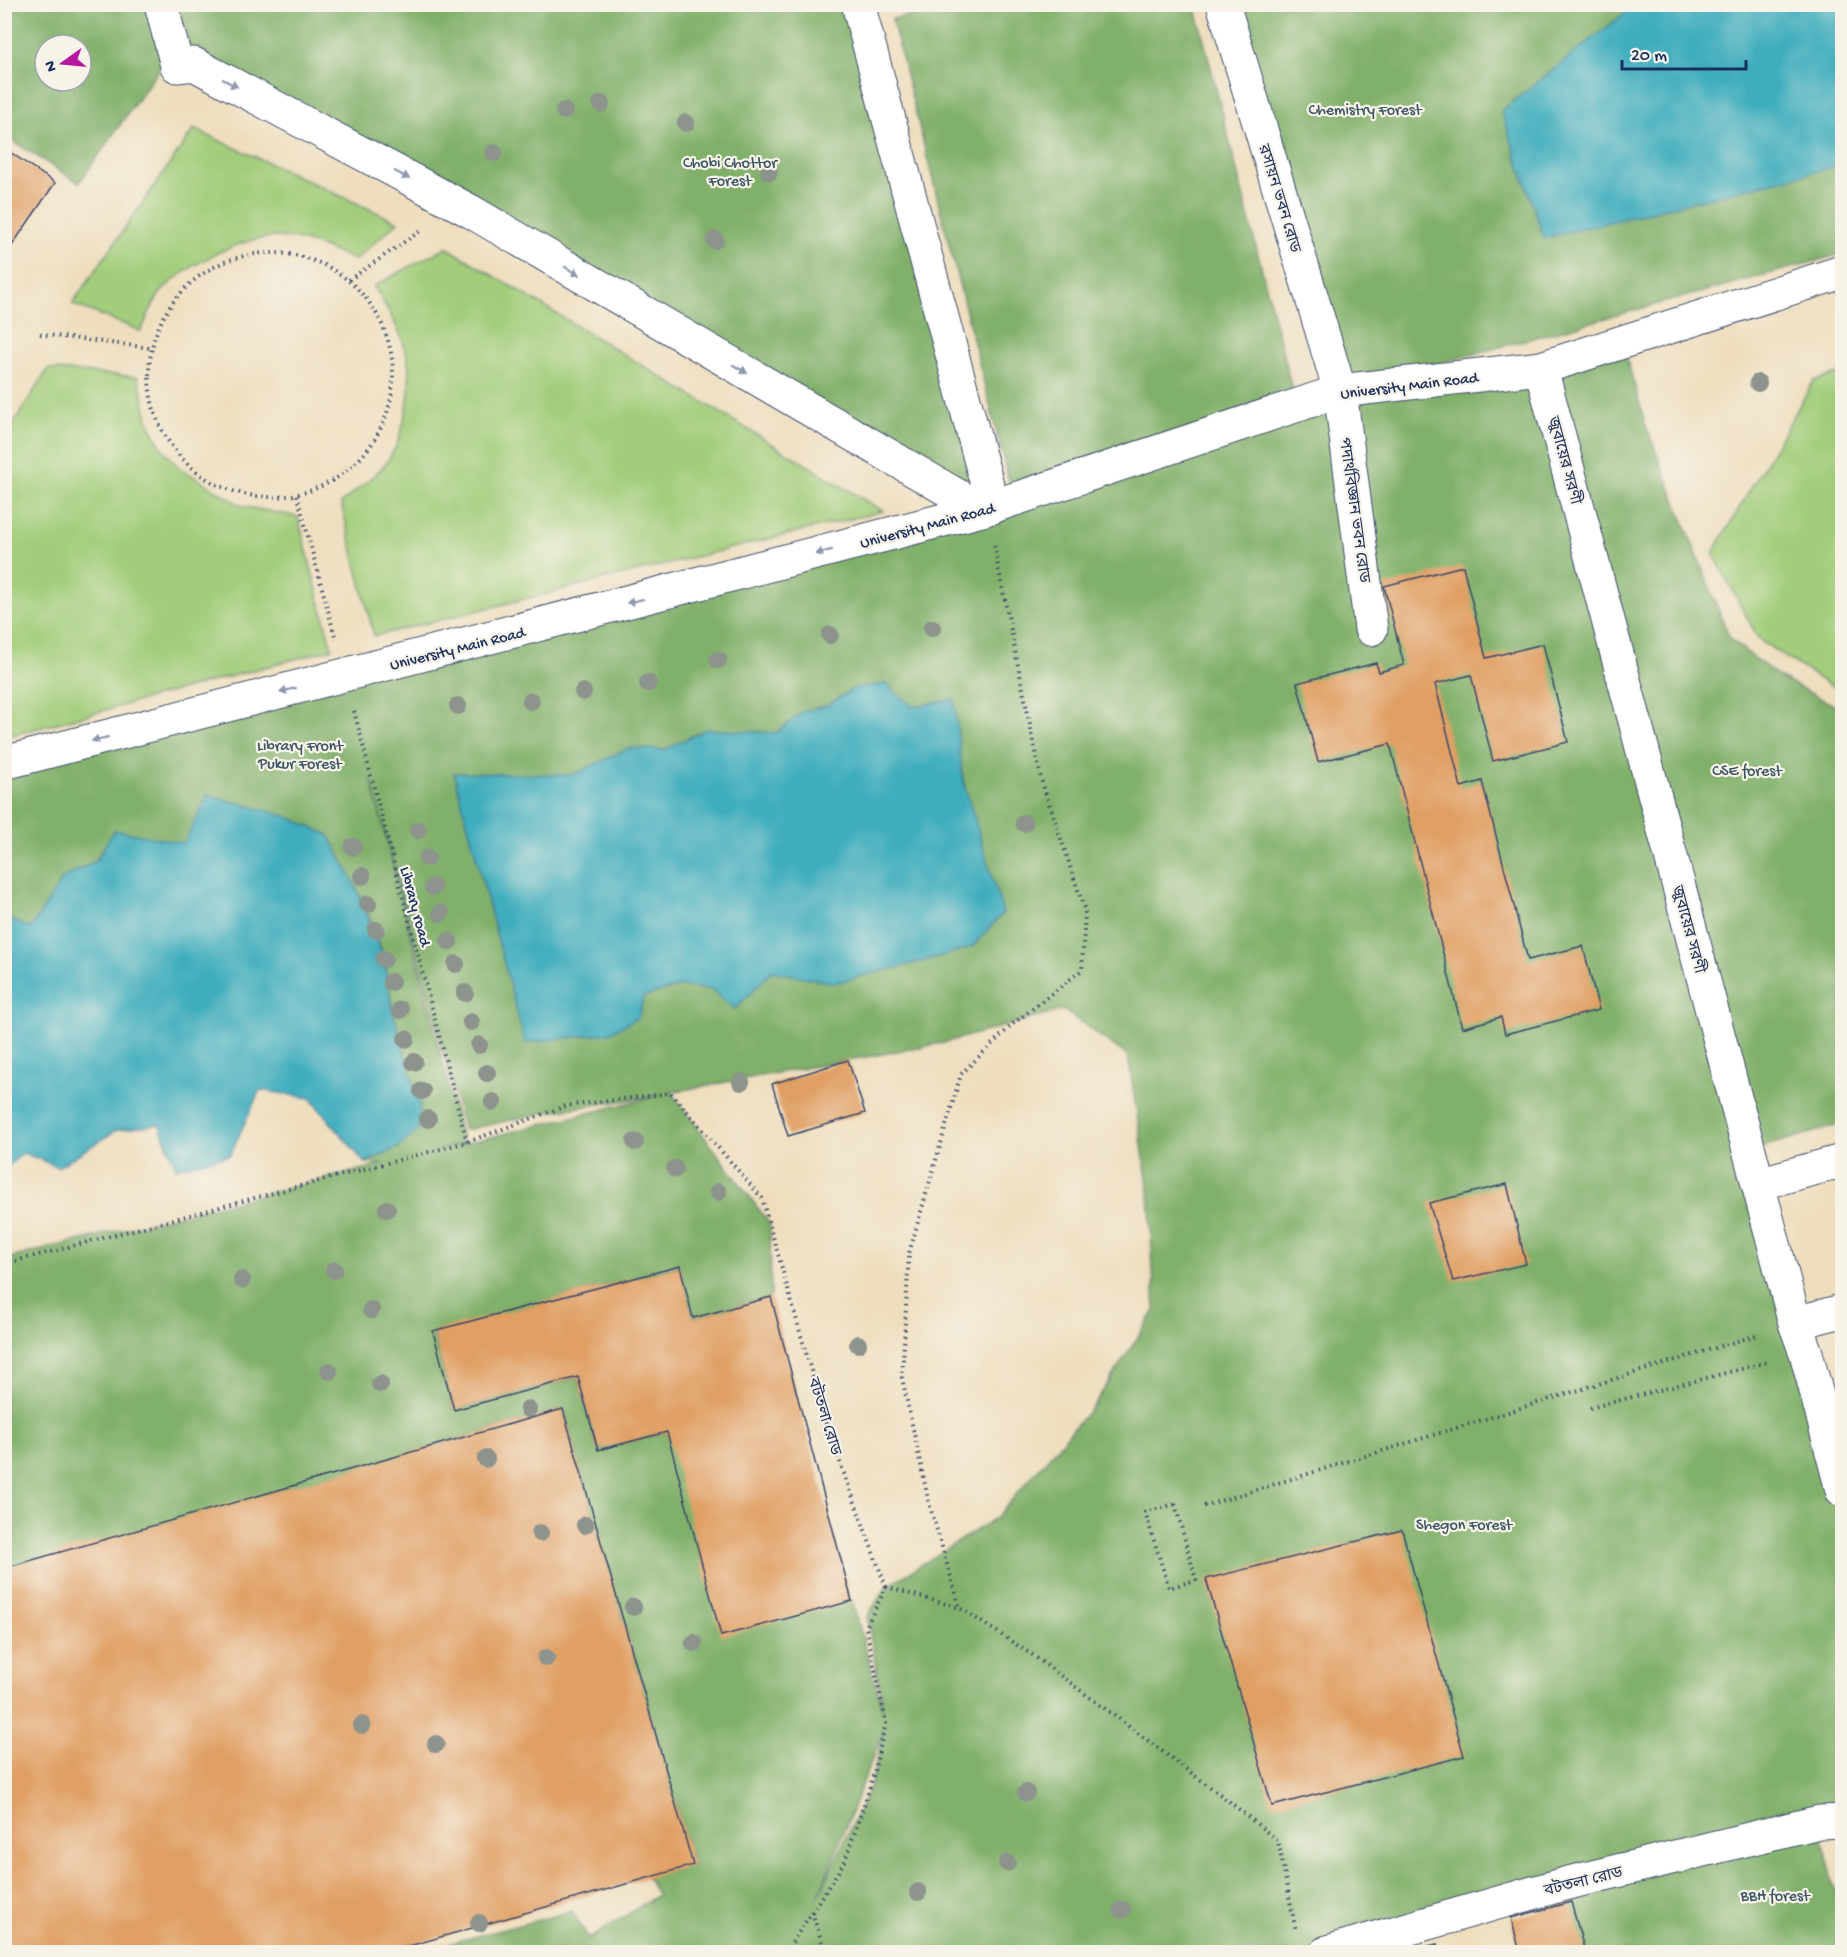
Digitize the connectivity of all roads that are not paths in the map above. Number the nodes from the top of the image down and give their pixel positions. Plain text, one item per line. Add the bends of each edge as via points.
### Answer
1 (161, 4) edge
2 (178, 4) edge
3 (858, 4) edge
4 (1223, 4) edge
5 (185, 65) junction
6 (1842, 272) edge
7 (1541, 368) junction
8 (1340, 391) junction
9 (988, 508) junction
10 (1371, 629) dead end
11 (4, 763) edge
12 (1842, 1161) edge
13 (1758, 1184) junction
14 (1842, 1311) edge
15 (1801, 1338) junction
16 (1842, 1490) edge
17 (1842, 1821) edge
18 (1313, 1947) edge

1 - 5 street
2 - 5 street
3 - 9 street
4 - 8 street, রসায়ন ভবন রোড
5 -> 9 street via 458,204
6 - 7 street, University Main Road
7 - 8 street, University Main Road
7 - 13 street, জুবায়ের সরণী
8 - 9 street, University Main Road
8 - 10 street, পদার্থবিজ্ঞান ভবন রোড
9 -> 11 street, University Main Road
12 - 13 street
13 - 15 street, জুবায়ের সরণী
14 - 15 street
15 - 16 street, জুবায়ের সরণী
17 - 18 street, বটতলা রোড via 1819,1822

